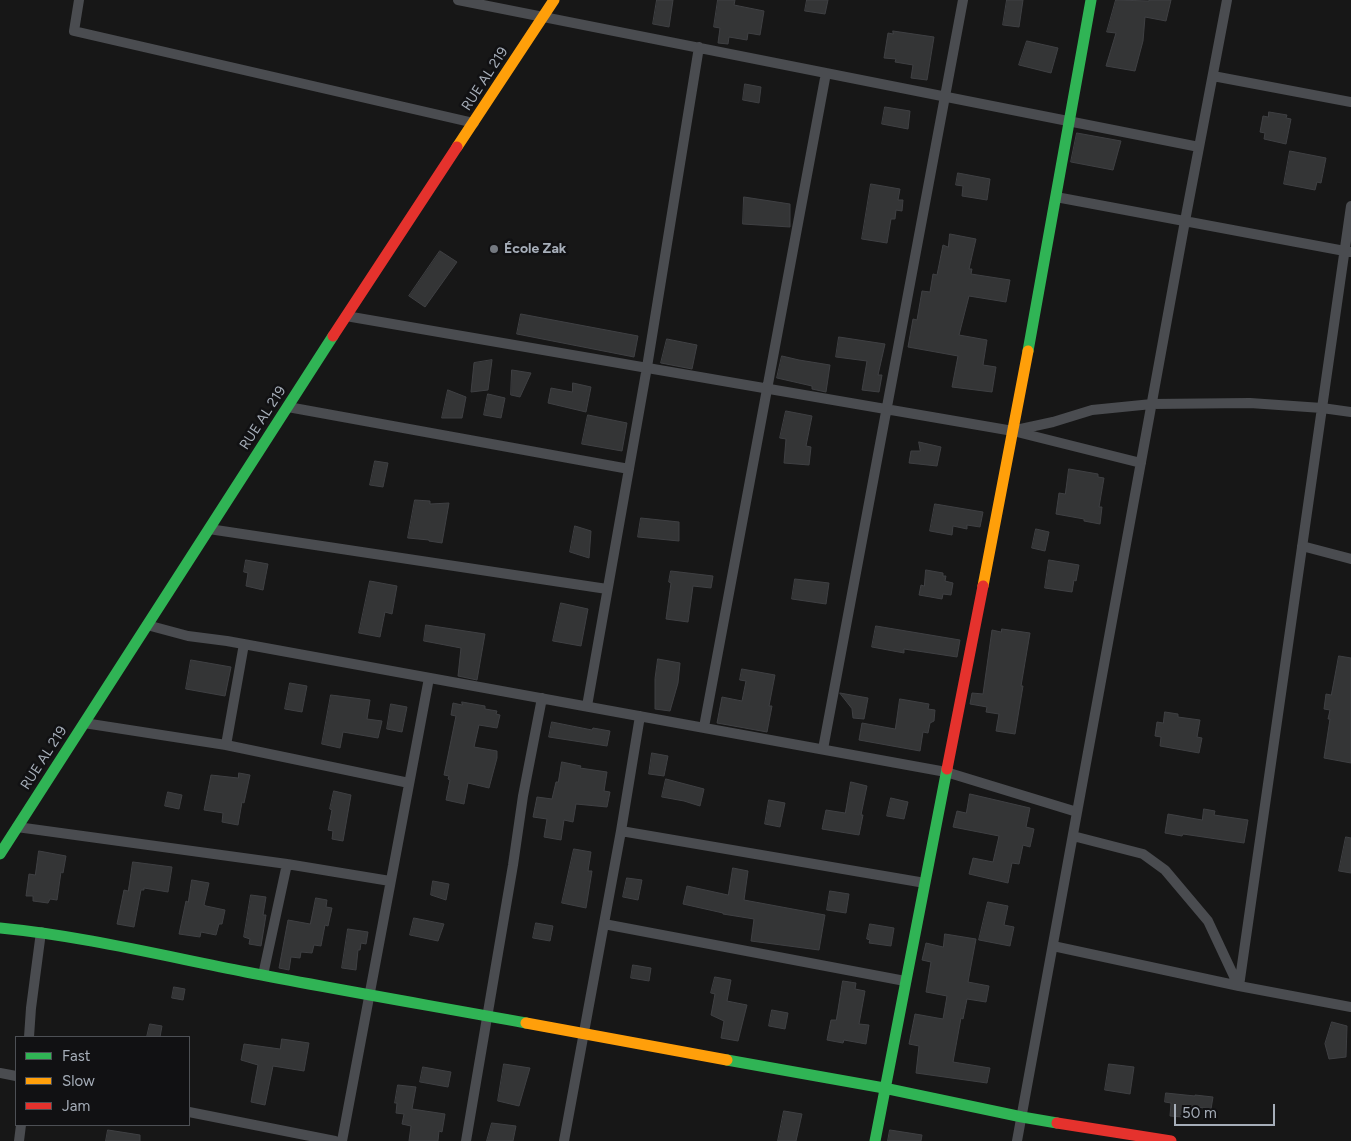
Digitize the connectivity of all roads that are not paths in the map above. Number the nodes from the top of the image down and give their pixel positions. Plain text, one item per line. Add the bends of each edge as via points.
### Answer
1 (79, 0) edge
2 (458, 0) edge
3 (554, 0) edge
4 (963, 0) edge
5 (1091, 0) edge
6 (1227, 0) edge
7 (544, 16) junction
8 (699, 47) junction
9 (826, 73) junction
10 (1212, 76) junction
11 (945, 96) junction
12 (1351, 102) edge
13 (1069, 121) junction
14 (474, 123) junction
15 (1199, 147) junction
16 (1056, 197) junction
17 (1351, 206) edge
18 (1185, 221) junction
19 (1348, 252) edge
20 (346, 316) junction
21 (647, 367) junction
22 (767, 388) junction
23 (1152, 404) junction
24 (288, 407) junction
25 (886, 408) junction
26 (1322, 408) junction
27 (1351, 412) edge
28 (1013, 431) junction
29 (1141, 463) junction
30 (629, 469) junction
31 (209, 529) junction
32 (1302, 546) junction
33 (1351, 559) edge
34 (607, 589) junction
35 (147, 625) junction
36 (244, 644) junction
37 (429, 678) junction
38 (542, 698) junction
39 (587, 706) junction
40 (640, 716) junction
41 (84, 723) junction
42 (704, 727) junction
43 (226, 745) junction
44 (822, 749) junction
45 (946, 772) junction
46 (409, 783) junction
47 (1077, 812) junction
48 (17, 827) junction
49 (621, 831) junction
50 (1073, 836) junction
51 (0, 854) edge
52 (287, 864) junction
53 (390, 881) junction
54 (925, 883) junction
55 (604, 924) junction
56 (0, 928) edge
57 (41, 932) junction
58 (1053, 946) junction
59 (263, 975) junction
60 (906, 981) junction
61 (1239, 986) junction
62 (370, 994) junction
63 (1351, 1007) edge
64 (487, 1016) junction
65 (583, 1033) junction
66 (29, 1036) edge
67 (0, 1073) edge
68 (15, 1076) edge
69 (884, 1088) junction
70 (190, 1112) edge
71 (1022, 1117) junction
72 (21, 1126) edge
73 (19, 1141) edge
74 (335, 1141) edge
75 (342, 1141) edge
76 (466, 1141) edge
77 (564, 1141) edge
78 (875, 1141) edge
79 (1018, 1141) edge
80 (1171, 1141) edge

1 - 14 street via 74,30
2 - 7 street
3 - 7 street, RUE AL 219
4 - 11 street
5 - 13 street
6 - 10 street
7 - 8 street
7 - 14 street, RUE AL 219
8 - 9 street
8 - 21 street
9 - 11 street
9 - 22 street
10 - 12 street
10 - 15 street
11 - 13 street
11 - 25 street
13 - 15 street
13 - 16 street
14 - 20 street, RUE AL 219
15 - 18 street
16 - 18 street
16 - 28 street
17 - 19 street
18 - 19 street
18 - 23 street
19 - 26 street
20 - 21 street
20 - 24 street, RUE AL 219
21 - 22 street
21 - 30 street
22 - 25 street
22 - 42 street
23 - 26 street via 1250,403
23 - 28 street via 1092,410
23 - 29 street
24 - 30 street
24 - 31 street, RUE AL 219
25 - 28 street
25 - 44 street
26 - 27 street
26 - 32 street
28 - 29 street
28 - 45 street
29 - 47 street
30 - 34 street
31 - 34 street
31 - 35 street, RUE AL 219
32 - 33 street
32 - 61 street
34 - 39 street
35 - 36 street via 188,636
35 - 41 street, RUE AL 219
36 - 37 street
36 - 43 street
37 - 38 street
37 - 46 street
38 - 39 street
38 - 64 street via 522,796
39 - 40 street
40 - 42 street
40 - 49 street
41 - 43 street
41 - 48 street, RUE AL 219
42 - 44 street
43 - 46 street
44 - 45 street
45 - 47 street
45 - 54 street
46 - 53 street
47 - 50 street
48 - 51 street, RUE AL 219
48 - 52 street
49 - 54 street
49 - 55 street
50 - 58 street
50 - 61 street via 1143,854 1165,870 1208,921
52 - 53 street
52 - 59 street
53 - 62 street
54 - 60 street
55 - 60 street
55 - 65 street
56 - 57 street
57 - 59 street
57 - 66 street
58 - 61 street
58 - 71 street
59 - 62 street
60 - 69 street
61 - 63 street
62 - 64 street
62 - 75 street
64 - 65 street
64 - 76 street
65 - 69 street
65 - 77 street
67 - 68 street
69 - 71 street
69 - 78 street
70 - 74 street
71 - 79 street
71 - 80 street
72 - 73 street

